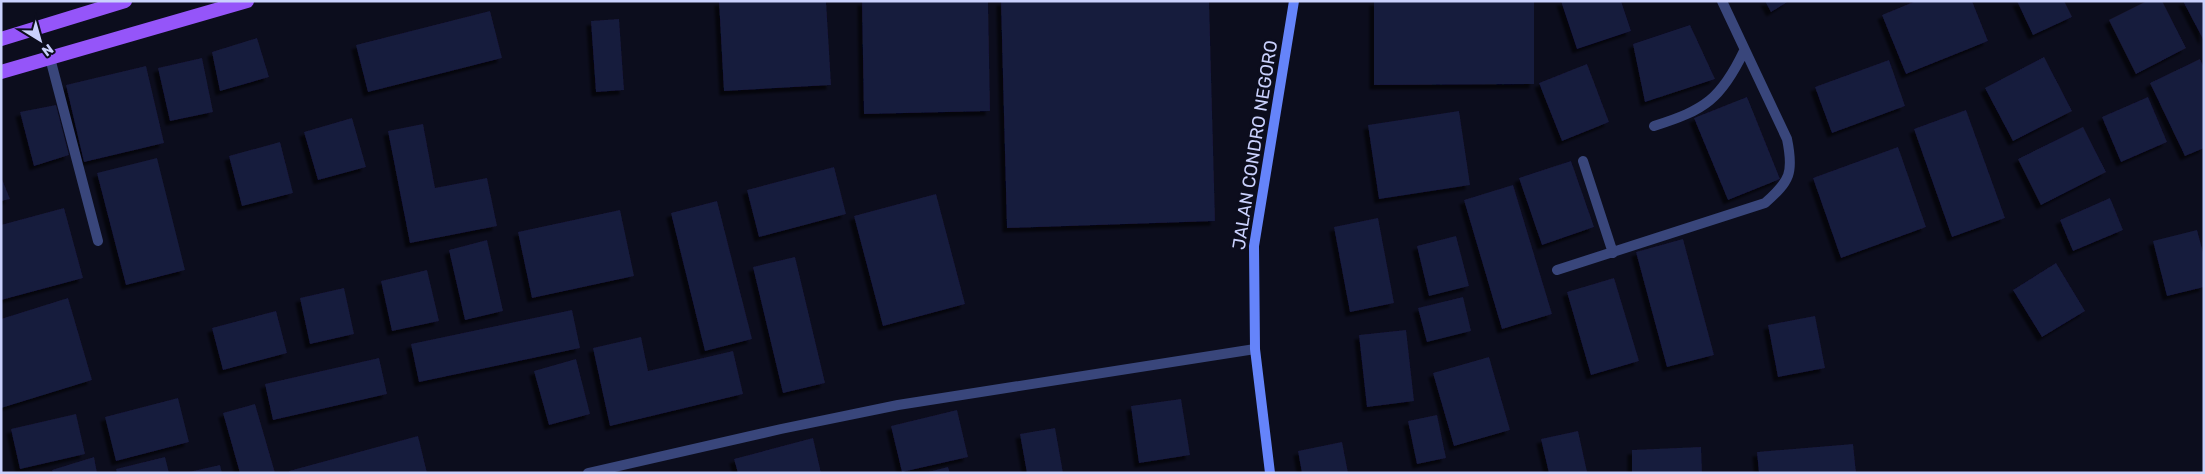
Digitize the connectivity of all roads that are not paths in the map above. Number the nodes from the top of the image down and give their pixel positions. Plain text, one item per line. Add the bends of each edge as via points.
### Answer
1 (125, 1) edge
2 (247, 1) edge
3 (1294, 1) edge
4 (1722, 1) edge
5 (1, 39) edge
6 (1744, 51) junction
7 (50, 58) junction
8 (1, 72) edge
9 (1654, 126) dead end
10 (1583, 161) dead end
11 (98, 241) dead end
12 (1613, 253) junction
13 (1557, 270) dead end
14 (1255, 350) junction
15 (588, 473) edge
16 (1270, 473) edge

1 - 5 main road
2 - 7 main road
3 - 14 main road, JALAN CONDRO NEGORO via 1254,246
4 - 6 street
6 - 9 street via 1727,83 1713,99 1695,110
6 - 12 street via 1787,140 1789,175 1783,188 1765,203
7 - 8 main road
7 - 11 street
10 - 12 street
12 - 13 street
14 - 15 street via 898,405
14 - 16 main road, JALAN CONDRO NEGORO

